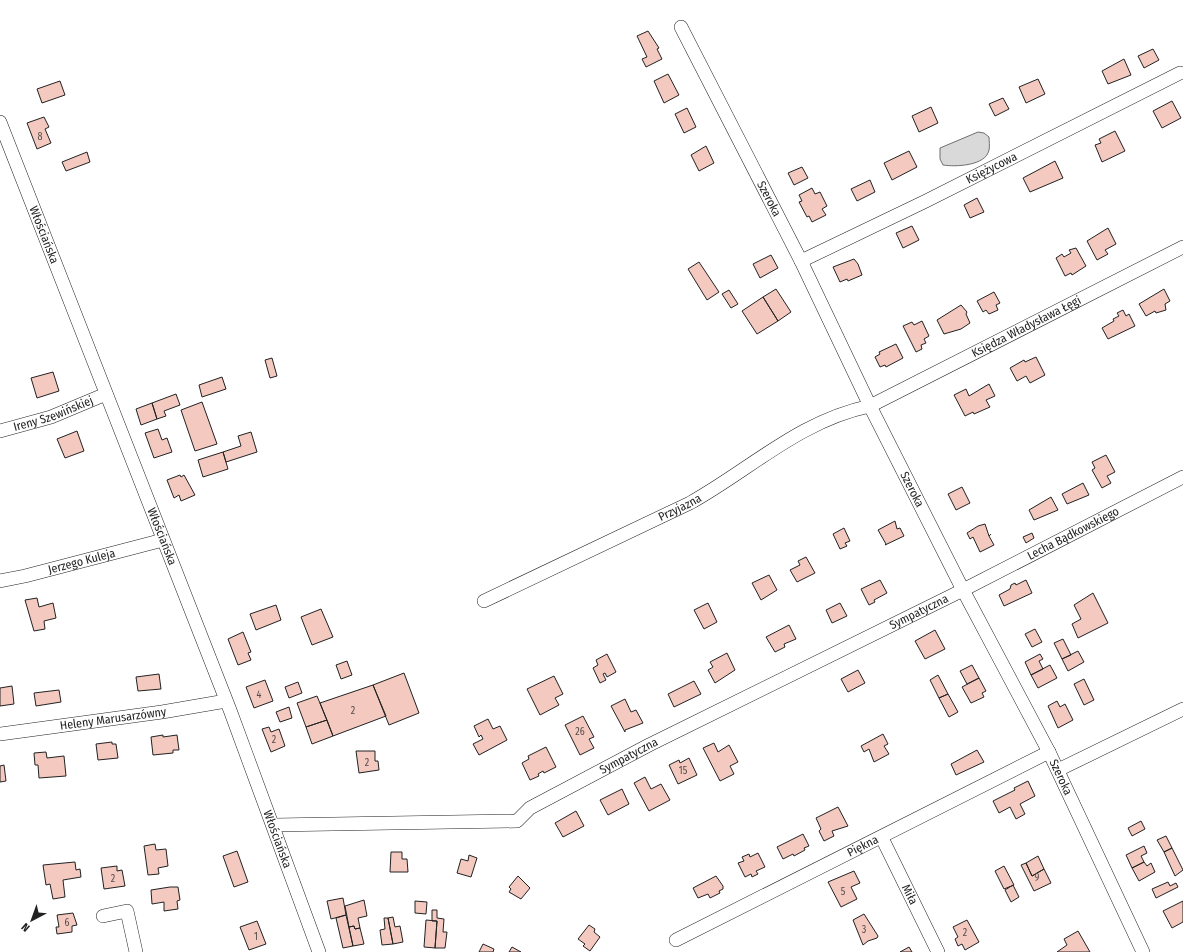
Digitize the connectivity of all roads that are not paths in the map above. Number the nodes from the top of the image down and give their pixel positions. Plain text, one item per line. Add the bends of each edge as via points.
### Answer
1 (681, 27) dead end
2 (1180, 73) dead end
3 (0, 122) edge
4 (1183, 247) edge
5 (801, 261) junction
6 (106, 394) junction
7 (870, 406) junction
8 (0, 431) edge
9 (1183, 477) edge
10 (163, 540) junction
11 (0, 581) edge
12 (963, 590) junction
13 (484, 601) dead end
14 (226, 701) junction
15 (1183, 709) edge
16 (0, 734) edge
17 (1049, 752) junction
18 (1058, 770) junction
19 (274, 825) junction
20 (882, 838) junction
21 (103, 916) dead end
22 (676, 940) dead end
23 (136, 952) edge
24 (319, 952) edge
25 (938, 952) edge
26 (1144, 952) edge

1 - 5 street, Szeroka
2 - 5 street, Księżycowa via 926,202
3 - 6 street, Włościańska
4 - 7 street, Księdza Władysława Łęgi
5 - 7 street, Szeroka
6 - 8 street, Ireny Szewińskiej via 51,417
6 - 10 street, Włościańska
7 - 12 street, Szeroka
7 - 13 street, Przyjazna via 837,414 803,431 690,503
9 - 12 street, Lecha Bądkowskiego
10 - 11 street, Jerzego Kuleja
10 - 14 street, Włościańska
12 - 17 street, Szeroka
12 - 19 street, Sympatyczna via 649,745 530,808 517,821
14 - 16 street, Heleny Marusarzówny
14 - 19 street, Włościańska
15 - 18 street
17 - 18 street, Szeroka
17 - 20 street, Piękna
18 - 26 street, Szeroka
19 - 24 street, Włościańska
20 - 22 street, Piękna
20 - 25 street, Miła
21 - 23 street via 127,911

